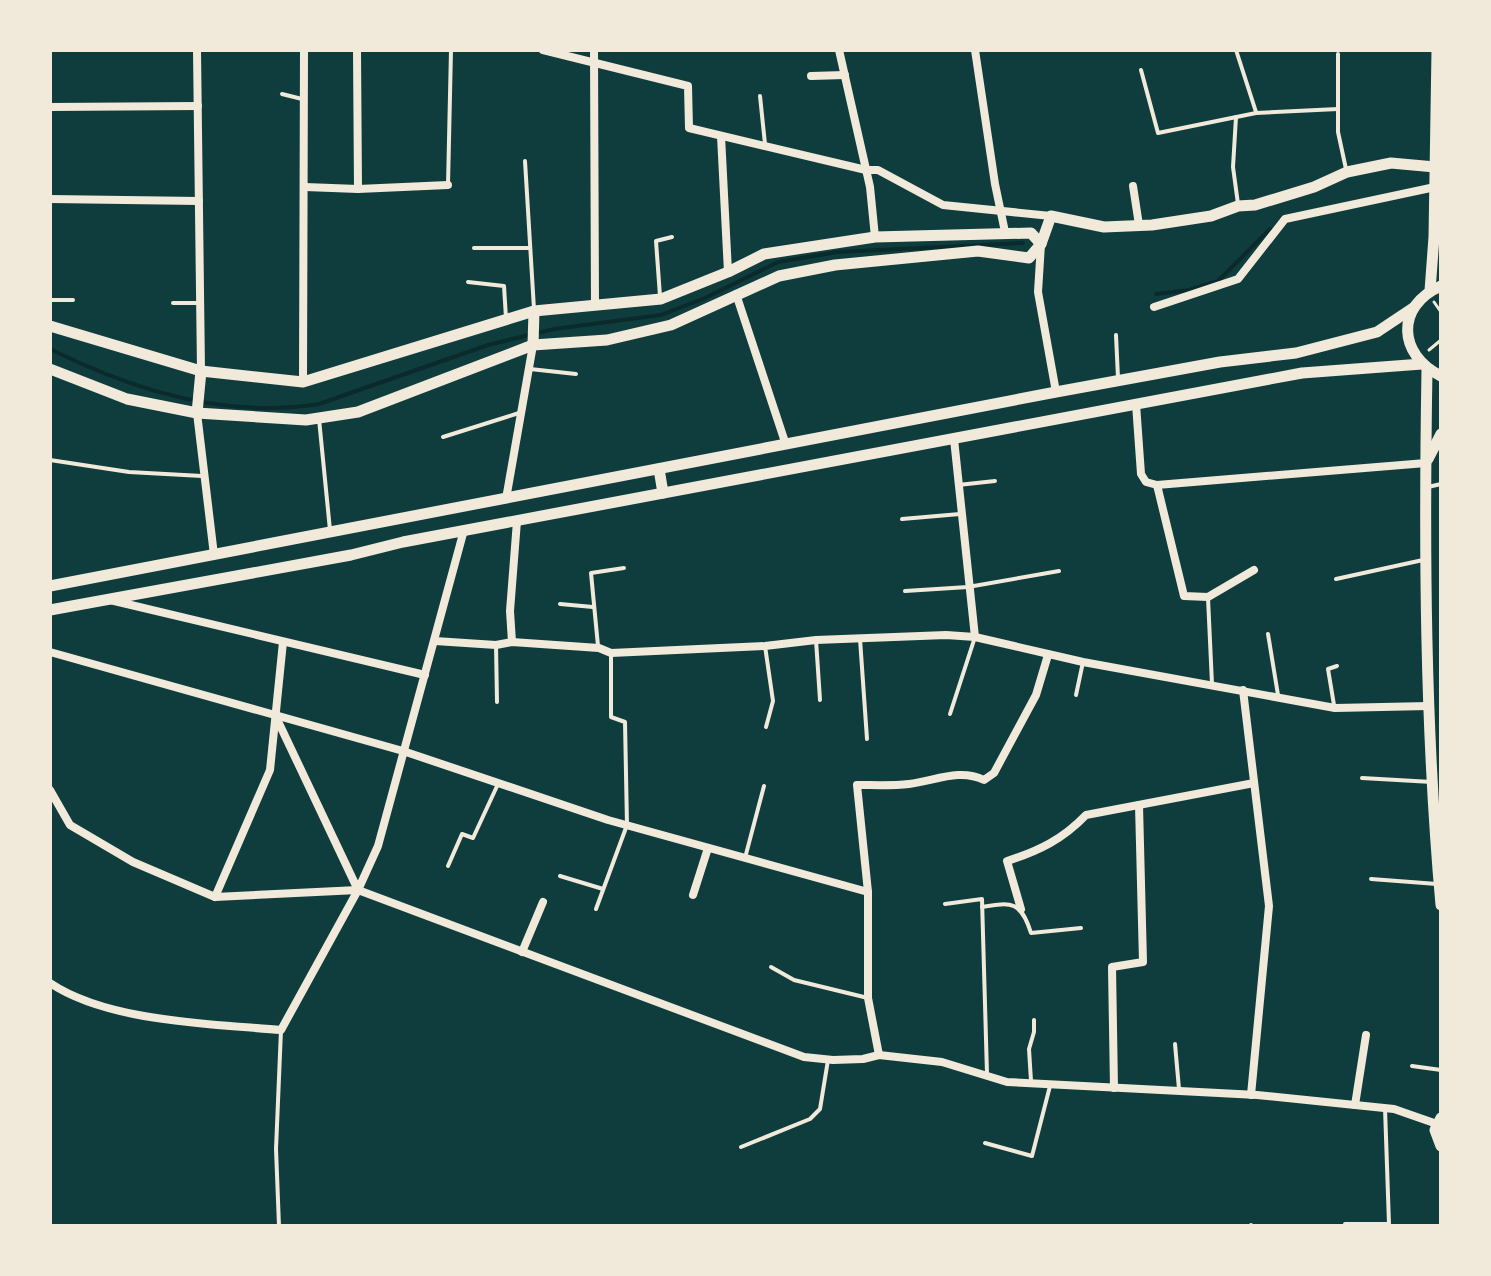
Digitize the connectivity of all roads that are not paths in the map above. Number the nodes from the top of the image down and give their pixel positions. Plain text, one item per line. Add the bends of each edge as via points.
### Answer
1 (197, 50) edge
2 (304, 50) edge
3 (357, 50) edge
4 (451, 50) edge
5 (543, 50) edge
6 (594, 50) edge
7 (839, 50) edge
8 (975, 50) edge
9 (1236, 50) edge
10 (1437, 50) edge
11 (1338, 54) dead end
12 (595, 63) junction
13 (1141, 70) dead end
14 (845, 75) junction
15 (811, 76) dead end
16 (282, 94) dead end
17 (760, 96) dead end
18 (302, 99) junction
19 (198, 106) junction
20 (50, 107) edge
21 (1338, 109) junction
22 (1256, 113) junction
23 (1236, 117) junction
24 (721, 136) junction
25 (766, 147) junction
26 (525, 161) dead end
27 (1435, 167) junction
28 (866, 170) junction
29 (1347, 172) junction
30 (448, 185) joint
31 (1133, 186) dead end
32 (305, 187) junction
33 (1435, 187) junction
34 (358, 189) junction
35 (50, 199) edge
36 (199, 201) junction
37 (1238, 206) junction
38 (999, 209) junction
39 (1051, 216) junction
40 (1139, 225) junction
41 (1005, 232) junction
42 (672, 237) dead end
43 (875, 237) junction
44 (1041, 244) junction
45 (474, 248) dead end
46 (530, 248) junction
47 (728, 272) junction
48 (468, 282) dead end
49 (1437, 291) edge
50 (736, 294) junction
51 (661, 299) junction
52 (50, 300) edge
53 (73, 300) dead end
54 (173, 303) dead end
55 (200, 303) junction
56 (595, 306) junction
57 (1154, 307) dead end
58 (1419, 309) junction
59 (534, 311) junction
60 (507, 320) junction
61 (50, 326) edge
62 (1116, 335) dead end
63 (533, 345) junction
64 (1425, 367) junction
65 (50, 369) edge
66 (529, 369) junction
67 (201, 371) junction
68 (576, 374) dead end
69 (1441, 376) edge
70 (1119, 381) junction
71 (303, 382) junction
72 (1056, 392) junction
73 (1136, 404) junction
74 (521, 412) junction
75 (197, 413) junction
76 (319, 418) junction
77 (1441, 434) edge
78 (443, 437) dead end
79 (954, 439) junction
80 (786, 445) junction
81 (50, 460) edge
82 (1426, 463) junction
83 (659, 469) junction
84 (205, 476) junction
85 (995, 481) dead end
86 (1441, 484) edge
87 (957, 485) junction
88 (1157, 485) junction
89 (1426, 488) junction
90 (663, 493) junction
91 (506, 499) junction
92 (962, 514) junction
93 (902, 519) dead end
94 (517, 521) junction
95 (464, 530) junction
96 (330, 532) junction
97 (214, 555) junction
98 (1426, 560) junction
99 (624, 568) dead end
100 (1254, 570) dead end
101 (1059, 571) dead end
102 (1336, 579) dead end
103 (50, 586) edge
104 (968, 587) junction
105 (905, 591) dead end
106 (1208, 597) junction
107 (106, 599) junction
108 (560, 604) dead end
109 (593, 607) junction
110 (50, 610) edge
111 (1268, 634) dead end
112 (975, 637) junction
113 (860, 639) junction
114 (816, 640) junction
115 (435, 641) junction
116 (283, 642) junction
117 (512, 642) junction
118 (496, 645) junction
119 (765, 646) junction
120 (599, 648) junction
121 (50, 652) edge
122 (611, 653) junction
123 (1048, 655) junction
124 (1083, 662) junction
125 (1337, 666) dead end
126 (425, 675) junction
127 (1212, 684) junction
128 (1243, 690) junction
129 (1435, 690) edge
130 (1076, 695) dead end
131 (1278, 698) junction
132 (820, 700) dead end
133 (497, 702) dead end
134 (1429, 706) junction
135 (1335, 708) junction
136 (950, 714) dead end
137 (276, 717) junction
138 (766, 727) dead end
139 (867, 739) dead end
140 (403, 751) junction
141 (1362, 778) dead end
142 (1433, 782) junction
143 (1254, 783) junction
144 (498, 784) junction
145 (764, 786) dead end
146 (50, 790) edge
147 (1139, 805) junction
148 (627, 825) junction
149 (708, 848) junction
150 (745, 858) junction
151 (448, 866) dead end
152 (560, 876) dead end
153 (1371, 879) dead end
154 (1439, 884) edge
155 (603, 889) junction
156 (358, 890) junction
157 (868, 892) junction
158 (693, 895) dead end
159 (215, 897) junction
160 (543, 902) dead end
161 (945, 904) dead end
162 (1441, 905) edge
163 (982, 907) junction
164 (596, 909) dead end
165 (1021, 909) junction
166 (1081, 928) dead end
167 (522, 952) junction
168 (771, 967) dead end
169 (50, 983) edge
170 (868, 998) junction
171 (1034, 1020) dead end
172 (281, 1030) junction
173 (1366, 1035) dead end
174 (1175, 1044) dead end
175 (879, 1055) junction
176 (828, 1060) junction
177 (1412, 1066) dead end
178 (1441, 1070) edge
179 (987, 1076) junction
180 (1031, 1083) junction
181 (1050, 1084) junction
182 (1114, 1088) junction
183 (1179, 1091) junction
184 (1251, 1095) junction
185 (1355, 1105) junction
186 (1385, 1108) junction
187 (1439, 1121) edge
188 (985, 1143) dead end
189 (1441, 1146) edge
190 (741, 1147) dead end
191 (1345, 1224) edge
192 (279, 1226) edge

1 - 19 street
2 - 18 street
3 - 34 street
4 - 30 lane
5 - 12 street
6 - 12 street
7 - 14 street
8 - 38 street
9 - 22 lane
10 - 27 street
11 - 21 lane
12 - 24 street via 688,86 689,128
12 - 56 street
13 - 23 lane via 1158,133
14 - 15 street
14 - 28 street
16 - 18 lane
17 - 25 lane
18 - 32 street
19 - 20 street
19 - 36 street
21 - 22 lane
21 - 29 lane
22 - 23 lane
23 - 37 lane via 1233,167
24 - 25 street
24 - 47 street
25 - 28 street
26 - 46 lane
27 - 29 street via 1391,163
27 - 33 street
28 - 38 street via 878,170 943,205
28 - 43 street
29 - 37 street via 1314,187
30 - 34 street
31 - 40 street
32 - 34 street
32 - 71 street
33 - 49 street
33 - 57 street via 1285,219 1238,279
35 - 36 street
36 - 55 street
37 - 40 street via 1211,216
38 - 39 street
38 - 41 street
39 - 40 street via 1104,227
39 - 44 street
41 - 43 street
41 - 44 street via 1031,233
42 - 51 lane via 656,241
43 - 47 street via 764,254
44 - 50 street via 1029,258 978,251 835,265 779,276
44 - 72 street via 1038,292
45 - 46 lane
46 - 59 lane
47 - 50 street
47 - 51 street
48 - 60 lane via 504,286
49 - 58 street
50 - 63 street via 671,325 607,340
50 - 80 street
51 - 56 street
52 - 53 lane
54 - 55 lane
55 - 67 street
56 - 59 street
58 - 64 street via 1408,335
58 - 70 street via 1377,332 1296,353
59 - 60 street
59 - 63 street
60 - 71 street
61 - 67 street
62 - 70 lane
63 - 66 street
63 - 76 street via 358,412
64 - 69 street
64 - 73 street via 1302,373
64 - 82 street
65 - 75 street via 127,399
66 - 68 lane
66 - 74 street
67 - 71 street
67 - 75 street
70 - 72 street
72 - 80 street
73 - 79 street
73 - 88 street via 1141,474
74 - 78 lane
74 - 91 street
75 - 76 street
75 - 84 street
76 - 96 lane
77 - 82 street
79 - 87 street
79 - 90 street
80 - 83 street
81 - 84 lane
82 - 88 street
82 - 89 street
83 - 90 street
83 - 91 street
84 - 97 street
85 - 87 lane
86 - 89 lane
87 - 92 street
88 - 106 street via 1184,596
89 - 98 street
90 - 94 street
91 - 96 street
92 - 93 lane
92 - 104 street
94 - 95 street
94 - 117 street
95 - 107 street
95 - 115 street
96 - 97 street
97 - 103 street
98 - 102 lane
98 - 129 street
99 - 109 lane via 591,573
100 - 106 street
101 - 104 lane
104 - 105 lane
104 - 112 street
106 - 127 lane
107 - 110 street
107 - 116 street
108 - 109 lane
109 - 120 lane
111 - 131 lane
112 - 113 street
112 - 123 street
112 - 136 lane
113 - 114 street
113 - 139 lane
114 - 119 street
114 - 132 lane
115 - 118 street
115 - 126 street
116 - 126 street
116 - 137 street
117 - 118 street
117 - 120 street
118 - 133 lane
119 - 122 street
119 - 138 lane via 773,701
120 - 122 street
121 - 137 street
122 - 148 lane via 611,717 625,722
123 - 124 street
123 - 157 street via 1025,720 994,773 984,780 960,773 905,784 857,785
124 - 127 street
124 - 130 lane
125 - 135 lane via 1328,669
126 - 140 street
127 - 128 street
128 - 131 street
128 - 143 street
129 - 134 street
131 - 135 street
134 - 135 street
134 - 142 street
137 - 140 street
137 - 156 street
137 - 159 street via 270,770
140 - 144 street
140 - 156 street via 378,846
141 - 142 lane
142 - 154 street
143 - 147 street
143 - 184 street via 1269,906
144 - 148 street
144 - 151 lane via 473,838 462,834
145 - 150 lane
146 - 159 street via 70,825 133,862
147 - 165 street via 1086,815 1039,851 1007,861
147 - 182 street via 1143,962 1112,967
148 - 149 street
148 - 155 lane
149 - 150 street
149 - 158 street
150 - 157 street
152 - 155 lane
153 - 154 lane
154 - 162 street
155 - 164 lane
156 - 159 street
156 - 167 street
156 - 172 street
157 - 170 street
160 - 167 street
161 - 163 lane via 982,899
163 - 165 lane via 1012,904
163 - 179 lane
165 - 166 lane via 1031,933
167 - 176 street via 804,1057
168 - 170 lane via 794,980
169 - 172 street via 70,996 162,1020
170 - 175 street
171 - 180 lane
172 - 192 lane
173 - 185 street
174 - 183 lane
175 - 176 street
175 - 179 street via 942,1062
176 - 190 lane via 820,1109 810,1119
177 - 178 lane
179 - 180 street
180 - 181 street
181 - 182 street
181 - 188 lane via 1032,1156
182 - 183 street
183 - 184 street
184 - 185 street
185 - 186 street
186 - 187 street
186 - 191 lane via 1389,1224
187 - 189 street via 1436,1136

